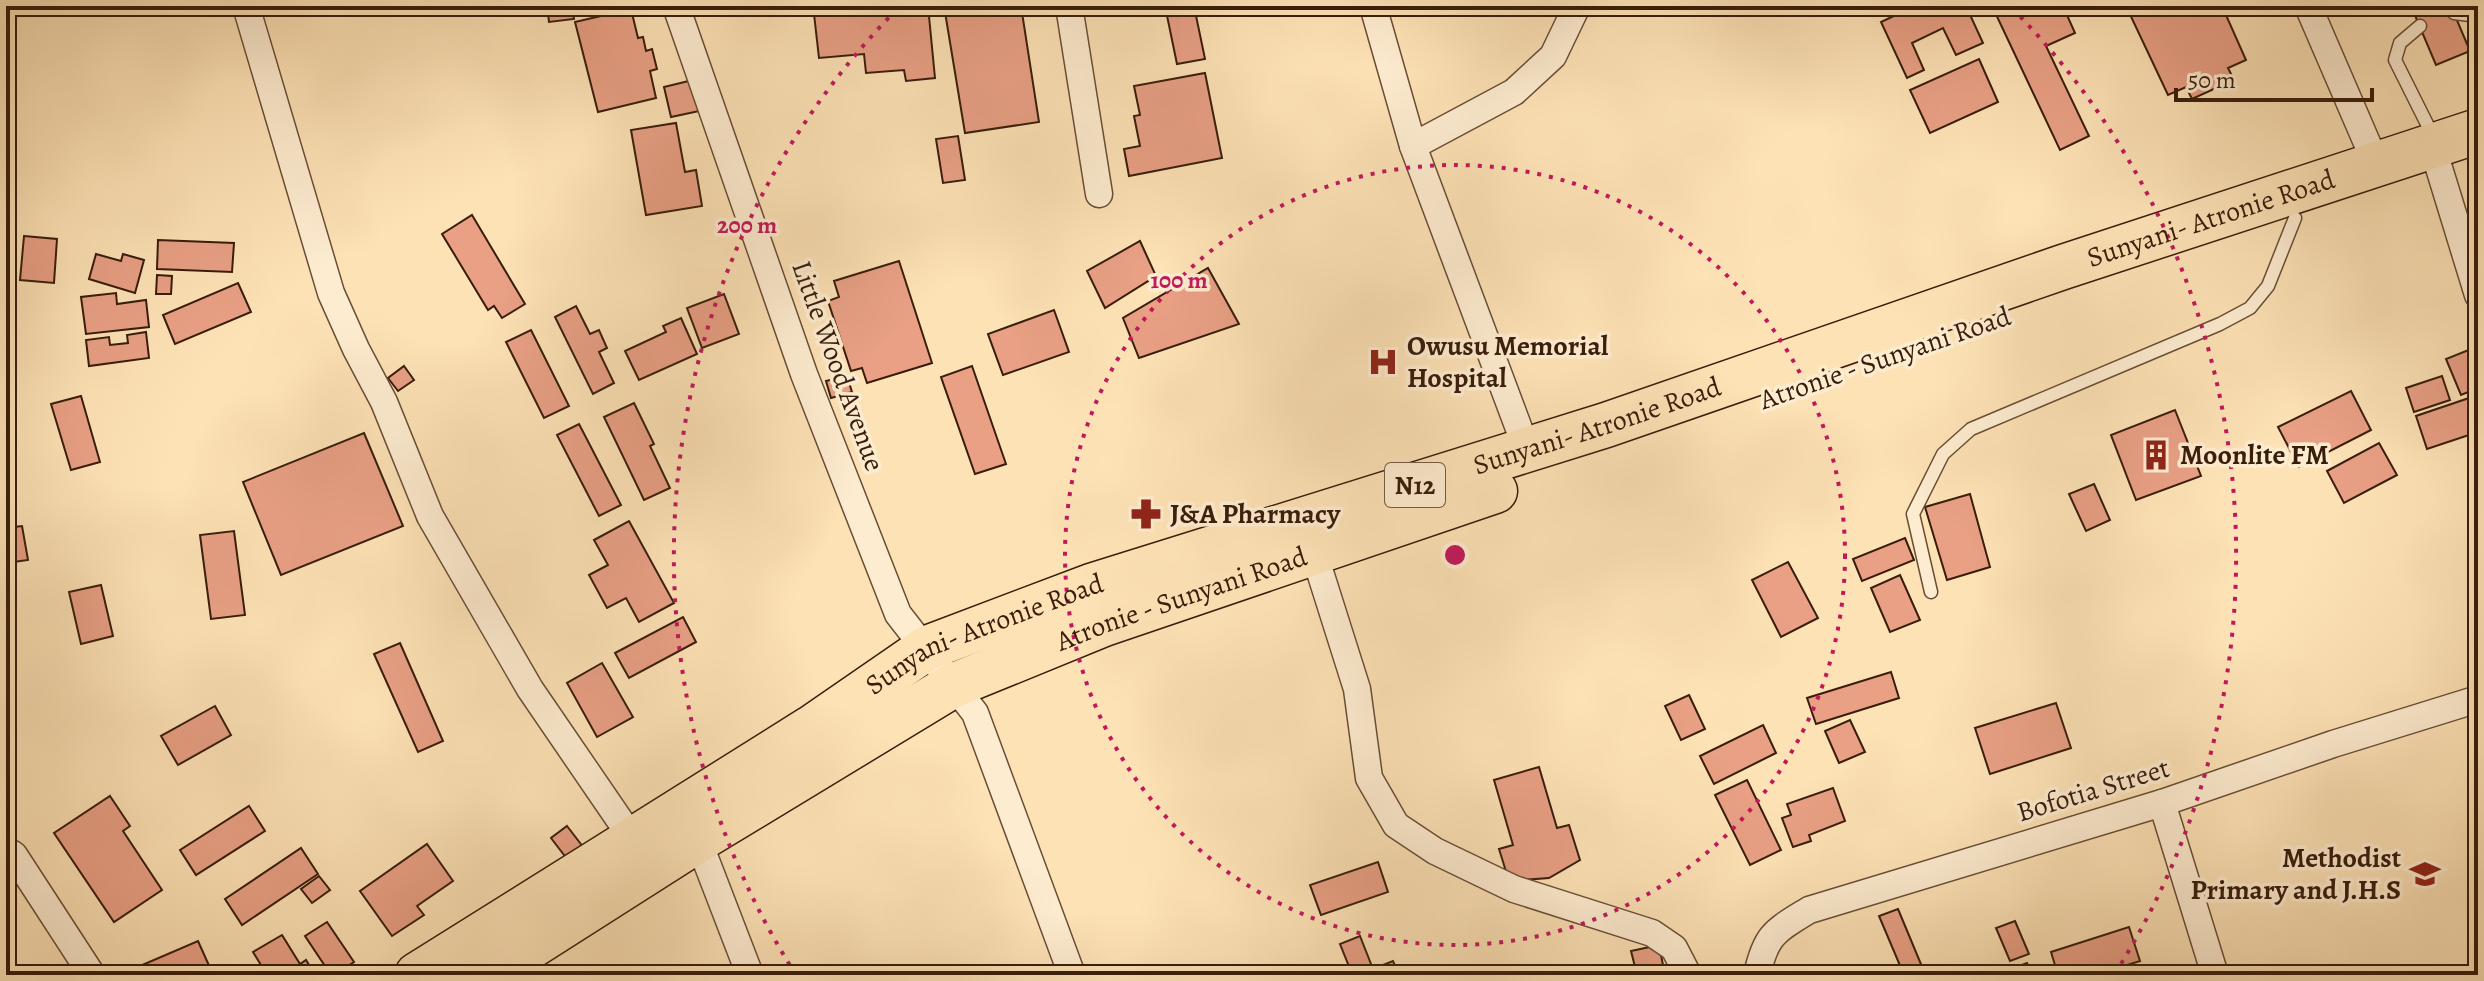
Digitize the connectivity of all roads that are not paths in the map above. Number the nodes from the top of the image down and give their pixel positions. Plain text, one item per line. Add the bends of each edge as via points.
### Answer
1 (246, 6) edge
2 (676, 6) edge
3 (1069, 6) edge
4 (1373, 6) edge
5 (1577, 6) edge
6 (2308, 6) edge
7 (2454, 13) dead end
8 (2478, 16) edge
9 (2420, 26) dead end
10 (2478, 131) edge
11 (1413, 146) junction
12 (2451, 156) edge
13 (2377, 166) junction
14 (1099, 194) dead end
15 (2295, 218) junction
16 (2478, 295) edge
17 (1527, 450) junction
18 (1314, 553) junction
19 (1931, 592) dead end
20 (927, 648) junction
21 (952, 686) junction
22 (2478, 699) edge
23 (2162, 803) junction
24 (698, 840) junction
25 (634, 841) junction
26 (6, 850) edge
27 (92, 975) edge
28 (417, 975) edge
29 (486, 975) edge
30 (750, 975) edge
31 (1072, 975) edge
32 (1688, 975) edge
33 (1757, 975) edge
34 (2215, 975) edge

1 - 25 street via 331,293 384,402 430,516 530,689
2 - 20 street, Little Wood Avenue via 804,374 898,614
3 - 14 street
4 - 11 street
5 - 11 street via 1553,56 1514,92
6 - 13 street
7 - 8 lane
9 - 12 lane via 2400,43 2395,60
10 - 12 highway, Sunyani- Atronie Road / N12
11 - 17 street
12 - 13 highway, Sunyani- Atronie Road / N12
12 - 15 highway, Atronie - Sunyani Road / N12
12 - 16 street
13 - 17 highway, Sunyani- Atronie Road / N12
15 - 18 highway, Atronie - Sunyani Road / N12
15 - 19 lane via 2268,286 2250,308 1971,429 1943,454 1913,514
17 - 20 highway, Sunyani- Atronie Road / N12 via 1091,586
18 - 21 highway, Atronie - Sunyani Road / N12 via 1104,624
18 - 32 street via 1357,689 1369,778 1396,825 1435,851 1514,889 1652,933 1674,948
20 - 21 street, Little Wood Avenue
20 - 25 highway, Sunyani- Atronie Road / N12
21 - 24 highway, Atronie - Sunyani Road / N12
21 - 31 street, Little Wood Avenue via 975,713
22 - 23 street, Bofotia Street
23 - 33 street, Bofotia Street via 1809,910 1773,932
23 - 34 street
24 - 29 highway, Atronie - Sunyani Road / N12
24 - 30 street
25 - 28 highway, Sunyani- Atronie Road / N12
26 - 27 street

